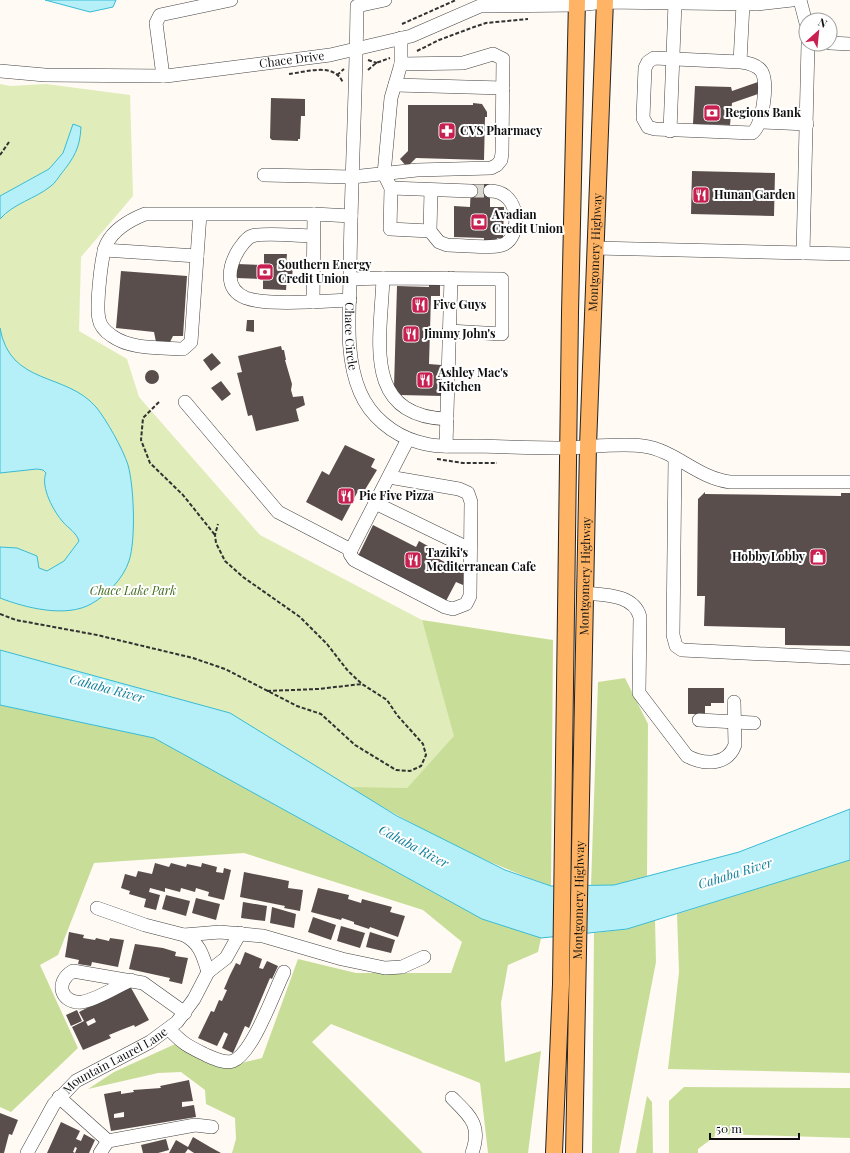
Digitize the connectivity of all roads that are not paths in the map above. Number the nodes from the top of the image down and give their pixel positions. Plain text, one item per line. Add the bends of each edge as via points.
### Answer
1 (231, 0) edge
2 (386, 0) edge
3 (792, 0) edge
4 (800, 0) edge
5 (605, 1) edge
6 (769, 1) edge
7 (356, 3) edge
8 (577, 3) edge
9 (675, 3) junction
10 (743, 4) junction
11 (803, 12) edge
12 (399, 32) junction
13 (838, 43) edge
14 (850, 44) edge
15 (355, 49) junction
16 (808, 52) edge
17 (672, 58) junction
18 (740, 62) junction
19 (401, 64) junction
20 (0, 71) edge
21 (163, 76) junction
22 (395, 85) junction
23 (503, 88) junction
24 (760, 122) junction
25 (807, 124) junction
26 (670, 131) junction
27 (384, 174) junction
28 (264, 175) dead end
29 (352, 177) junction
30 (391, 188) junction
31 (431, 190) junction
32 (470, 191) tunnel mouth
33 (490, 191) tunnel mouth
34 (200, 214) junction
35 (314, 214) junction
36 (351, 216) junction
37 (430, 231) junction
38 (313, 236) junction
39 (595, 248) junction
40 (104, 250) junction
41 (804, 253) junction
42 (850, 254) edge
43 (197, 256) junction
44 (383, 278) junction
45 (451, 278) junction
46 (350, 279) junction
47 (350, 300) junction
48 (313, 302) junction
49 (450, 331) junction
50 (185, 402) dead end
51 (447, 419) junction
52 (408, 439) junction
53 (446, 446) junction
54 (588, 446) junction
55 (569, 448) junction
56 (675, 458) junction
57 (389, 477) junction
58 (850, 482) edge
59 (375, 503) junction
60 (470, 549) junction
61 (351, 550) junction
62 (585, 593) junction
63 (850, 658) edge
64 (734, 702) dead end
65 (699, 720) dead end
66 (735, 722) junction
67 (754, 723) dead end
68 (574, 732) junction
69 (97, 908) dead end
70 (240, 934) junction
71 (184, 935) junction
72 (424, 957) dead end
73 (208, 972) junction
74 (284, 972) dead end
75 (131, 980) dead end
76 (185, 1013) junction
77 (169, 1029) junction
78 (59, 1097) junction
79 (452, 1098) dead end
80 (212, 1128) dead end
81 (108, 1141) junction
82 (27, 1153) edge
83 (100, 1153) edge
84 (472, 1153) edge
85 (554, 1153) edge
86 (574, 1153) edge

1 - 21 street via 160,15 156,23
2 - 7 street
3 - 6 street, Chace Drive
4 - 11 street
5 - 8 street, Chace Drive
5 - 9 street, Chace Drive
5 - 39 main road, Montgomery Highway
6 - 10 street, Chace Drive
7 - 15 street, Chace Circle
8 - 12 street, Chace Drive via 480,6 411,36
8 - 55 main road, Montgomery Highway
9 - 10 street, Chace Drive
9 - 17 street
10 - 18 street
12 - 15 street, Chace Drive
12 - 19 street
13 - 14 street
15 - 21 street, Chace Drive via 330,55
15 - 29 street, Chace Circle
16 - 25 street
17 - 18 street
17 - 26 street
17 - 26 street via 654,58 648,62 645,68 644,89 645,122 655,129
18 - 24 street via 756,66 765,79
19 - 22 street
19 - 23 street via 464,63 493,54 504,59
20 - 21 street, Chace Drive via 45,75
22 - 23 street
22 - 27 street via 391,98
23 - 27 street via 502,153 497,165 486,168 417,170
24 - 25 street
24 - 26 street via 752,133
25 - 41 street
27 - 29 street
27 - 30 street
28 - 29 street
29 - 36 street, Chace Circle
30 - 31 street
30 - 37 street via 390,229
31 - 32 street
31 - 37 street
33 - 37 street via 509,198 515,210 514,232 508,242 496,246 446,245 439,242
34 - 35 street
34 - 40 street via 145,214 130,220 114,234
34 - 43 street
35 - 36 street
35 - 38 street
36 - 46 street, Chace Circle
38 - 48 street
38 - 48 street via 251,236 233,259 230,271 234,290 245,297 260,301
39 - 41 street
39 - 54 main road, Montgomery Highway
40 - 43 street
40 - 43 street via 101,259 99,318 105,329 111,336 128,345 183,349 188,346 193,336
41 - 42 street
44 - 45 street
44 - 46 street
44 - 51 street via 380,360 382,374 395,398 406,408 424,417
45 - 49 street
45 - 49 street via 502,278 502,334
46 - 47 street, Chace Circle
47 - 48 street
47 - 52 street, Chace Circle via 351,364 360,393 385,426
49 - 51 street
50 - 61 street via 278,512
51 - 53 street
52 - 53 street, Chace Circle via 433,446
52 - 57 street
53 - 55 street, Chace Circle
54 - 55 street, Chace Circle
54 - 56 street, Chace Circle via 644,446
54 - 62 main road, Montgomery Highway
55 - 68 main road, Montgomery Highway
56 - 58 street, Chace Circle via 715,480
56 - 63 street via 673,635 676,646 682,650
57 - 59 street
57 - 60 street via 459,489 468,493
59 - 60 street
59 - 61 street
60 - 61 street via 469,600 460,608 453,609 354,560 350,554
62 - 66 street via 614,596 625,600 638,610 639,693 687,756 696,761 713,763 727,757 733,752 735,745
62 - 68 main road, Montgomery Highway
64 - 66 street
65 - 66 street
66 - 67 street
68 - 85 main road, Montgomery Highway
68 - 86 main road, Montgomery Highway via 577,985
69 - 71 street via 145,926
70 - 71 street via 220,932
70 - 72 street via 263,936 342,959 390,968 402,967
70 - 73 street, Mountain Laurel Lane via 226,958
71 - 73 street via 195,942 201,950
73 - 76 street, Mountain Laurel Lane
74 - 77 street via 253,1038 242,1055 232,1062 208,1056 184,1045
75 - 76 street via 143,983
76 - 77 street, Mountain Laurel Lane
77 - 78 street, Mountain Laurel Lane via 76,1081
78 - 81 street
78 - 82 street, Mountain Laurel Lane
79 - 84 street via 471,1118 475,1127
80 - 81 street via 195,1125
81 - 83 street

